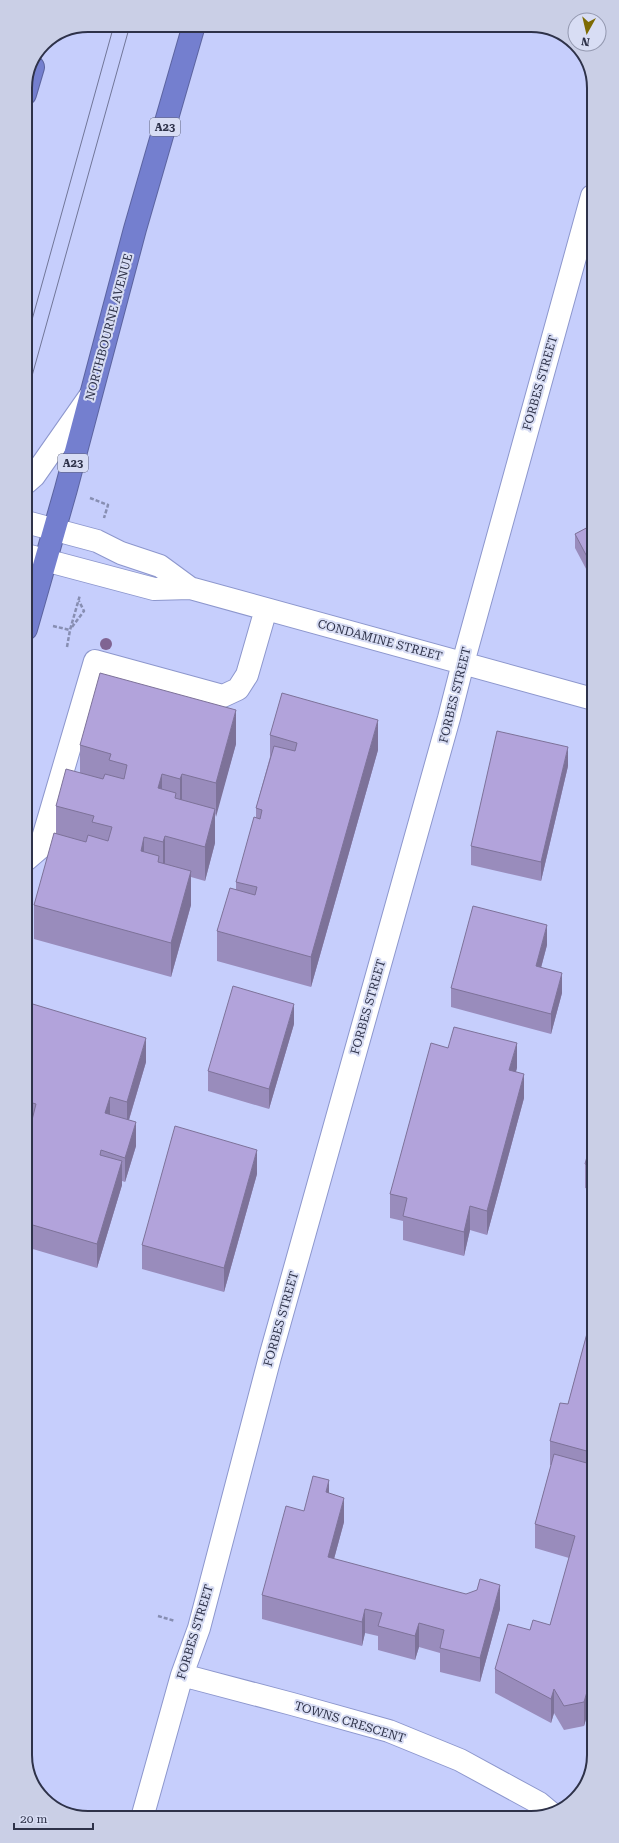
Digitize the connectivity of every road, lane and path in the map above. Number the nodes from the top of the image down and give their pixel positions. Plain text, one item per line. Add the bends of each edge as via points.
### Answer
1 (192, 32) edge
2 (587, 214) edge
3 (90, 396) junction
4 (32, 478) edge
5 (32, 525) edge
6 (54, 530) junction
7 (36, 558) edge
8 (32, 586) edge
9 (190, 588) junction
10 (79, 601) dead end
11 (266, 609) junction
12 (67, 647) dead end
13 (463, 663) junction
14 (587, 697) edge
15 (32, 855) edge
16 (158, 1616) dead end
17 (181, 1623) dead end
18 (182, 1675) junction
19 (546, 1809) edge
20 (144, 1811) edge

1 - 3 highway, NORTHBOURNE AVENUE / A23
2 - 13 street, FORBES STREET
3 - 4 street
3 - 6 highway, NORTHBOURNE AVENUE / A23
5 - 6 street, CONDAMINE STREET
6 - 7 highway, NORTHBOURNE AVENUE / A23
6 - 9 street, CONDAMINE STREET via 97,541 120,553 160,566
7 - 8 highway, NORTHBOURNE AVENUE / A23
7 - 9 street, CONDAMINE STREET via 154,589
9 - 11 street, CONDAMINE STREET
10 - 12 path via 84,611 70,630
11 - 13 street, CONDAMINE STREET
11 - 15 street via 247,675 238,689 222,696 95,661 40,848
13 - 14 street, CONDAMINE STREET
13 - 18 street, FORBES STREET via 270,1357 199,1628
16 - 17 path
18 - 19 street, TOWNS CRESCENT via 389,1732 460,1760
18 - 20 street, FORBES STREET

